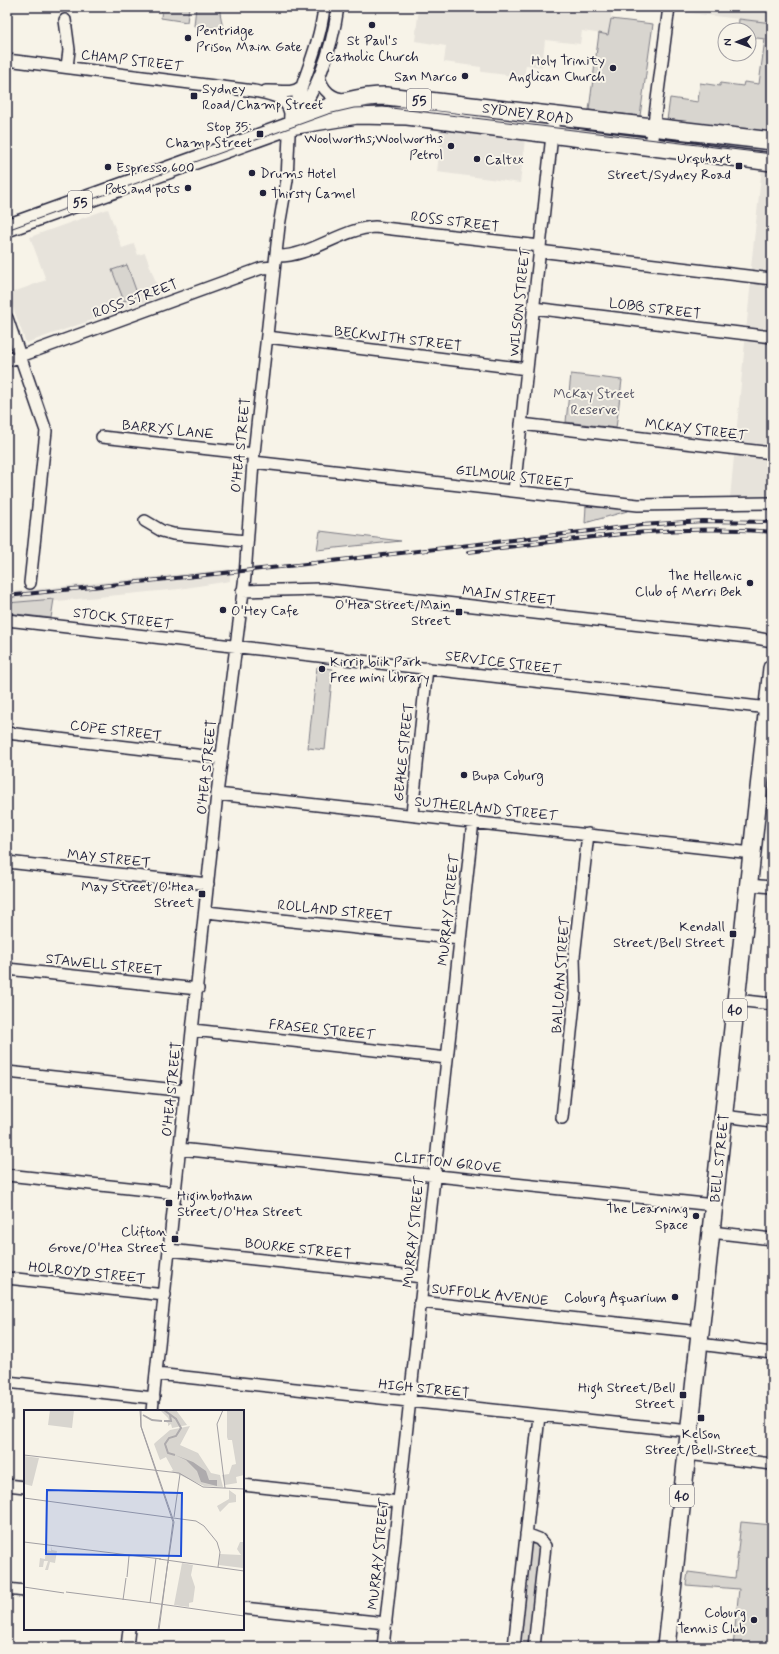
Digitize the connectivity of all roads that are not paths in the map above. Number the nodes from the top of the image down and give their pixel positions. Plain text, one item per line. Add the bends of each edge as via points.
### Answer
1 (324, 7) edge
2 (338, 7) edge
3 (670, 7) edge
4 (65, 20) dead end
5 (7, 60) edge
6 (66, 67) junction
7 (319, 76) junction
8 (301, 87) junction
9 (254, 91) junction
10 (352, 99) junction
11 (554, 116) junction
12 (290, 126) junction
13 (653, 127) junction
14 (552, 134) junction
15 (772, 142) edge
16 (651, 146) junction
17 (772, 162) edge
18 (7, 228) edge
19 (540, 248) junction
20 (275, 261) junction
21 (772, 279) edge
22 (533, 308) junction
23 (7, 318) edge
24 (267, 337) junction
25 (772, 337) edge
26 (20, 356) junction
27 (7, 360) edge
28 (526, 369) junction
29 (521, 424) junction
30 (102, 437) dead end
31 (772, 453) edge
32 (254, 458) junction
33 (514, 491) junction
34 (772, 503) edge
35 (145, 521) dead end
36 (246, 541) junction
37 (30, 583) dead end
38 (242, 591) junction
39 (7, 620) edge
40 (772, 641) edge
41 (235, 646) junction
42 (427, 668) junction
43 (772, 668) edge
44 (768, 708) junction
45 (7, 733) edge
46 (222, 758) junction
47 (767, 769) edge
48 (217, 794) junction
49 (412, 814) junction
50 (473, 821) junction
51 (588, 834) junction
52 (752, 853) junction
53 (7, 862) edge
54 (208, 884) junction
55 (749, 884) junction
56 (772, 887) edge
57 (206, 912) junction
58 (460, 939) junction
59 (7, 969) edge
60 (198, 989) junction
61 (736, 1000) junction
62 (772, 1004) edge
63 (193, 1030) junction
64 (447, 1058) junction
65 (7, 1072) edge
66 (186, 1091) junction
67 (723, 1116) junction
68 (562, 1118) dead end
69 (772, 1122) edge
70 (180, 1149) junction
71 (7, 1175) edge
72 (434, 1176) junction
73 (175, 1193) junction
74 (714, 1205) junction
75 (711, 1232) junction
76 (772, 1239) edge
77 (170, 1250) junction
78 (423, 1277) junction
79 (7, 1278) edge
80 (165, 1295) junction
81 (420, 1302) junction
82 (699, 1338) junction
83 (772, 1353) edge
84 (156, 1374) junction
85 (7, 1382) edge
86 (154, 1398) junction
87 (410, 1402) junction
88 (152, 1410) edge
89 (539, 1416) junction
90 (689, 1431) junction
91 (687, 1454) junction
92 (772, 1464) edge
93 (7, 1485) edge
94 (244, 1485) edge
95 (24, 1487) edge
96 (399, 1502) junction
97 (526, 1534) junction
98 (7, 1589) edge
99 (24, 1591) edge
100 (244, 1608) edge
101 (386, 1623) junction
102 (129, 1630) edge
103 (128, 1647) edge
104 (383, 1647) edge
105 (514, 1647) edge
106 (534, 1647) edge
107 (666, 1647) edge

1 - 8 street via 318,42
2 - 7 street
3 - 13 street
4 - 6 street via 69,50
5 - 6 street, CHAMP STREET
6 - 9 street, CHAMP STREET
7 - 10 street via 321,85 327,92 343,99
7 - 12 street via 306,105
8 - 9 street, CHAMP STREET via 290,92
8 - 12 street
9 - 12 street, CHAMP STREET via 278,98 287,104
10 - 11 highway, SYDNEY ROAD / 55 via 363,96 386,96
10 - 12 highway, SYDNEY ROAD / 55
11 - 13 highway, SYDNEY ROAD / 55
11 - 14 street, WILSON STREET
12 - 14 highway, SYDNEY ROAD / 55 via 374,114
12 - 18 highway, SYDNEY ROAD / 55
12 - 20 street, O'HEA STREET via 287,180
13 - 15 highway, SYDNEY ROAD / 55
13 - 16 street
14 - 16 highway, SYDNEY ROAD / 55
14 - 19 street, WILSON STREET
16 - 17 highway, SYDNEY ROAD / 55
19 - 20 street, ROSS STREET via 375,227 358,230
19 - 21 street, ROSS STREET
19 - 22 street, WILSON STREET
20 - 24 street, O'HEA STREET
20 - 26 street, ROSS STREET via 266,267
22 - 25 street, LOBB STREET
22 - 28 street, WILSON STREET
23 - 26 street
24 - 28 street, BECKWITH STREET
24 - 32 street, O'HEA STREET
26 - 27 street, ROSS STREET
26 - 37 street via 46,431
28 - 29 street, WILSON STREET
29 - 31 street, MCKAY STREET
29 - 33 street, WILSON STREET
30 - 32 street, BARRYS LANE
32 - 33 street, GILMOUR STREET
32 - 36 street, O'HEA STREET
33 - 34 street, GILMOUR STREET via 638,505
35 - 36 street via 172,534
36 - 38 street, O'HEA STREET
38 - 40 street, MAIN STREET via 322,589
38 - 41 street, O'HEA STREET
39 - 41 street, STOCK STREET
41 - 42 street, SERVICE STREET
41 - 46 street, O'HEA STREET
42 - 44 street, SERVICE STREET
42 - 49 street, GEAKE STREET
43 - 44 highway, BELL STREET / 40
44 - 47 highway, BELL STREET / 40
45 - 46 street, COPE STREET
46 - 48 street, O'HEA STREET
47 - 52 highway, BELL STREET / 40
48 - 49 street, SUTHERLAND STREET
48 - 54 street, O'HEA STREET
49 - 50 street, SUTHERLAND STREET
50 - 51 street, SUTHERLAND STREET
50 - 58 street, MURRAY STREET
51 - 52 street, SUTHERLAND STREET
51 - 68 street, BALLOAN STREET via 574,957 575,994
52 - 55 highway, BELL STREET / 40
53 - 54 street, MAY STREET
54 - 57 street, O'HEA STREET
55 - 56 street
55 - 61 highway, BELL STREET / 40
57 - 58 street, ROLLAND STREET
57 - 60 street, O'HEA STREET
58 - 64 street, MURRAY STREET
59 - 60 street, STAWELL STREET
60 - 63 street, O'HEA STREET
61 - 62 street
61 - 67 highway, BELL STREET / 40
63 - 64 street, FRASER STREET
63 - 66 street, O'HEA STREET
64 - 72 street, MURRAY STREET
65 - 66 street
66 - 70 street, O'HEA STREET
67 - 69 street
67 - 74 highway, BELL STREET / 40
70 - 72 street, CLIFTON GROVE
70 - 73 street, O'HEA STREET
71 - 73 street
72 - 74 street, CLIFTON GROVE
72 - 78 street, MURRAY STREET
73 - 77 street, O'HEA STREET
74 - 75 highway, BELL STREET / 40
75 - 76 street
75 - 82 highway, BELL STREET / 40
77 - 78 street, BOURKE STREET
77 - 80 street, O'HEA STREET
78 - 81 street, MURRAY STREET
79 - 80 street, HOLROYD STREET
80 - 84 street, O'HEA STREET
81 - 82 street, SUFFOLK AVENUE
81 - 87 street, MURRAY STREET
82 - 83 street, SUFFOLK AVENUE
82 - 90 highway, BELL STREET / 40
84 - 86 street, O'HEA STREET
84 - 87 street, HIGH STREET
85 - 86 street
86 - 88 street, O'HEA STREET
87 - 89 street, HIGH STREET
87 - 96 street, MURRAY STREET
89 - 90 street, HIGH STREET
89 - 97 street
90 - 91 highway, BELL STREET / 40
91 - 92 street
91 - 107 highway, BELL STREET / 40
93 - 95 street
94 - 96 street
96 - 101 street, MURRAY STREET
97 - 105 street
97 - 106 street via 539,1539 544,1546
98 - 99 street
100 - 101 street
101 - 104 street, MURRAY STREET
102 - 103 street

